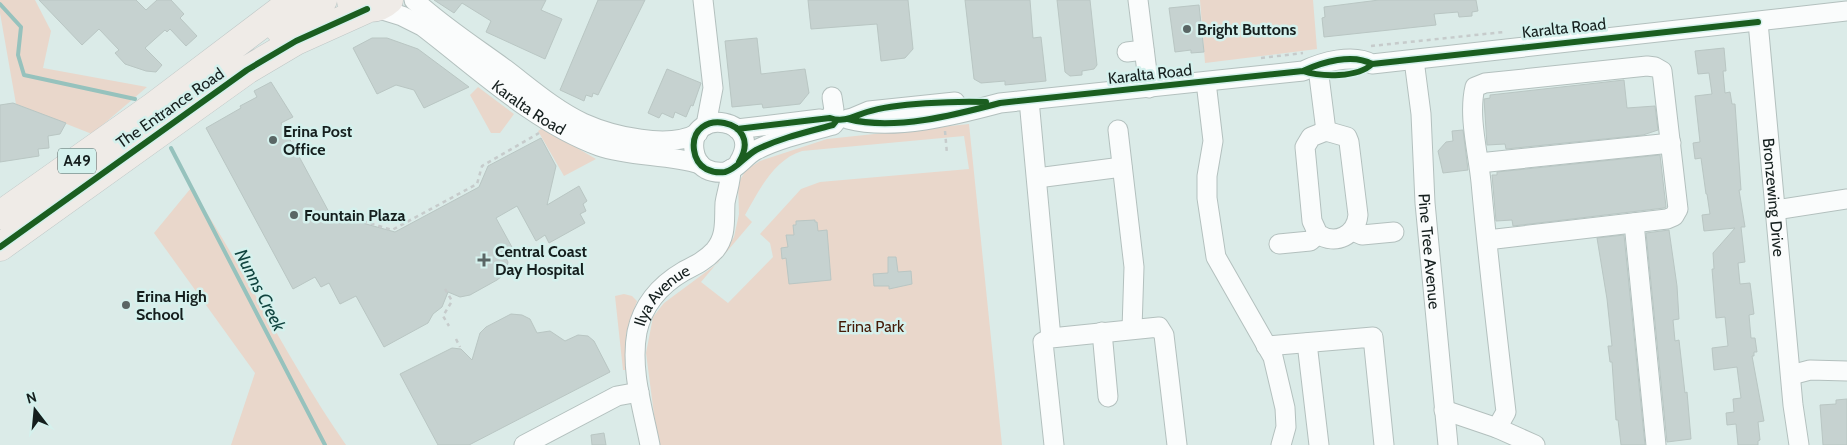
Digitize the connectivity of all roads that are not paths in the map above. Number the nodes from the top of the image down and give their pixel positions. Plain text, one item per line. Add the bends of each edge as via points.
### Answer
1 (294, 0) edge
2 (323, 0) edge
3 (414, 0) edge
4 (703, 0) edge
5 (1138, 0) edge
6 (371, 4) edge
7 (1847, 6) edge
8 (1847, 11) edge
9 (1826, 14) junction
10 (1758, 22) junction
11 (1414, 60) junction
12 (1311, 73) junction
13 (1206, 82) junction
14 (713, 88) junction
15 (1149, 88) junction
16 (832, 97) dead end
17 (1029, 100) junction
18 (1000, 103) junction
19 (154, 106) junction
20 (839, 119) junction
21 (733, 126) junction
22 (702, 129) junction
23 (1118, 130) dead end
24 (1326, 131) junction
25 (1671, 143) junction
26 (1479, 164) junction
27 (735, 166) junction
28 (704, 167) junction
29 (1122, 167) junction
30 (1036, 178) junction
31 (1847, 199) edge
32 (726, 201) junction
33 (1775, 210) junction
34 (0, 216) edge
35 (1634, 223) junction
36 (1353, 231) junction
37 (1394, 232) dead end
38 (1318, 234) junction
39 (1487, 240) junction
40 (1279, 244) dead end
41 (0, 247) edge
42 (1132, 329) junction
43 (1102, 332) junction
44 (1051, 338) junction
45 (1307, 343) junction
46 (1266, 346) junction
47 (1847, 371) edge
48 (1791, 374) junction
49 (1108, 397) dead end
50 (640, 401) junction
51 (1444, 410) junction
52 (1497, 428) junction
53 (524, 445) edge
54 (640, 445) edge
55 (650, 445) edge
56 (1054, 445) edge
57 (1177, 445) edge
58 (1281, 445) edge
59 (1319, 445) edge
60 (1384, 445) edge
61 (1448, 445) edge
62 (1535, 445) edge
63 (1656, 445) edge
64 (1799, 445) edge

1 - 19 highway, The Entrance Road / A49
2 - 19 highway, A49
3 - 22 street, Karalta Road via 556,107 584,123 620,135 658,141 676,141
4 - 14 street
5 - 15 street via 1136,51
6 - 28 street, Karalta Road via 422,26 540,117 576,136 599,146 679,158
6 - 41 highway, The Entrance Road / A49 via 296,41 247,70
7 - 9 street
8 - 9 street, Karalta Road
9 - 10 street, Karalta Road
10 - 11 street, Karalta Road
10 - 33 street, Bronzewing Drive
11 - 12 street, Karalta Road via 1372,64 1364,59 1320,63
11 - 51 street, Pine Tree Avenue via 1427,113 1425,203
12 - 13 street, Karalta Road
12 - 24 street
13 - 15 street, Karalta Road
13 - 46 street via 1213,141 1207,198 1216,257
14 - 21 street
14 - 22 street
15 - 17 street, Karalta Road
16 - 20 street
17 - 18 street, Karalta Road
17 - 30 street
18 - 20 street, Karalta Road via 902,122 867,124
18 - 20 street, Karalta Road via 868,102
19 - 34 highway, The Entrance Road / A49
20 - 21 street, Karalta Road
20 - 27 street, Karalta Road via 833,125 756,150
21 - 22 street, Karalta Road via 722,122
21 - 27 street via 742,134 745,149
22 - 28 street via 694,152
23 - 29 street
24 - 36 street via 1347,137 1349,142 1358,215
24 - 38 street via 1311,137 1305,147 1312,221
25 - 26 street
25 - 26 street via 1662,71 1655,66 1485,83 1475,87 1473,96
25 - 35 street via 1678,209 1667,219
26 - 39 street
27 - 28 street, Karalta Road via 715,172
27 - 32 street, Ilya Avenue
28 - 32 street
29 - 30 street
29 - 42 street via 1134,267
30 - 44 street
31 - 33 street
32 - 50 street, Ilya Avenue via 725,232 716,249 701,263 655,292 647,305 636,345
33 - 48 street, Bronzewing Drive
35 - 39 street
35 - 63 street
36 - 37 street via 1362,235
36 - 38 street via 1341,238 1330,239
38 - 40 street via 1310,241
39 - 52 street via 1506,412
42 - 43 street
42 - 57 street via 1159,327 1164,335
43 - 44 street
43 - 49 street
44 - 56 street via 1043,342
45 - 46 street
45 - 59 street
45 - 60 street via 1372,337
46 - 58 street via 1273,357 1285,408 1286,427
47 - 48 street via 1810,370
48 - 64 street, Bronzewing Drive
50 - 53 street via 617,396
50 - 54 street, Ilya Avenue via 637,421
50 - 55 street, Ilya Avenue
51 - 52 street
51 - 61 street, Pine Tree Avenue
52 - 62 street

